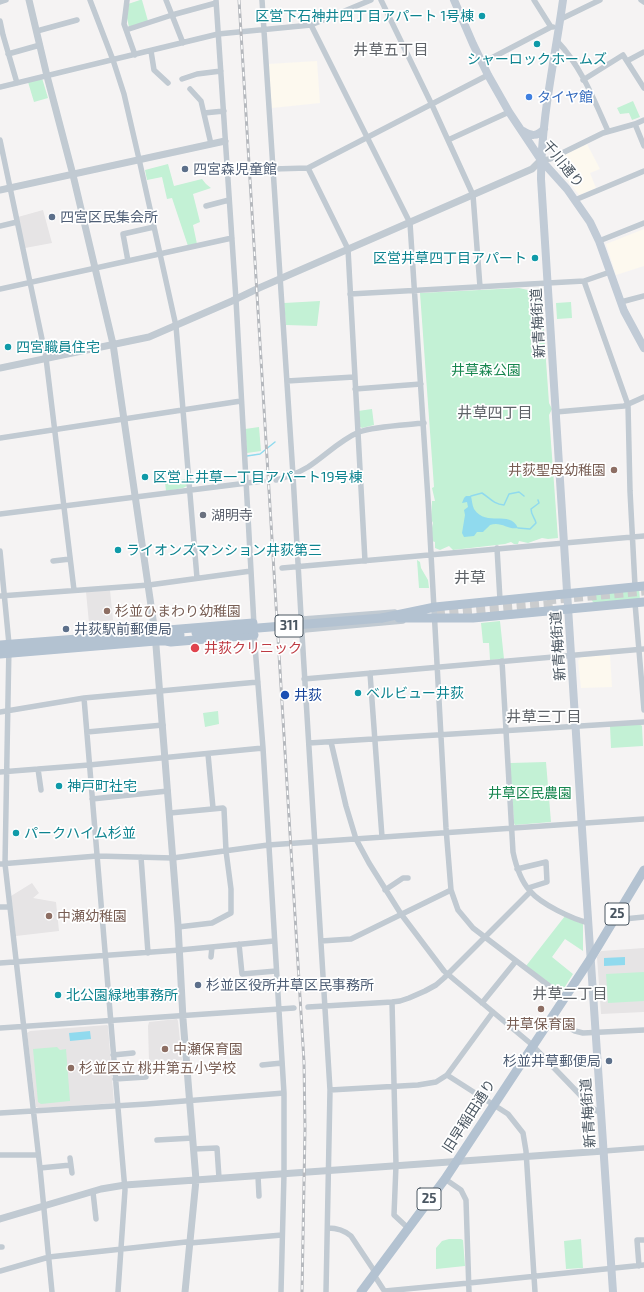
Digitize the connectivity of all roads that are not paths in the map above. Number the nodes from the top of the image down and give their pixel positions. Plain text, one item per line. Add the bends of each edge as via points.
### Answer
1 (6, 0) edge
2 (30, 0) edge
3 (90, 0) edge
4 (134, 0) edge
5 (166, 0) edge
6 (262, 0) edge
7 (371, 0) edge
8 (381, 0) edge
9 (454, 0) edge
10 (534, 0) edge
11 (563, 0) edge
12 (600, 0) edge
13 (641, 0) edge
14 (127, 1) edge
15 (0, 2) edge
16 (216, 2) edge
17 (644, 2) edge
18 (172, 15) junction
19 (561, 19) junction
20 (77, 20) dead end
21 (0, 21) edge
22 (311, 25) junction
23 (550, 27) junction
24 (559, 28) junction
25 (126, 30) junction
26 (264, 30) junction
27 (37, 31) junction
28 (218, 34) junction
29 (1, 36) edge
30 (557, 41) junction
31 (183, 43) junction
32 (40, 45) junction
33 (151, 51) junction
34 (644, 52) edge
35 (8, 54) junction
36 (135, 55) junction
37 (113, 60) junction
38 (627, 62) junction
39 (482, 63) junction
40 (221, 71) junction
41 (488, 75) junction
42 (47, 76) junction
43 (182, 79) dead end
44 (583, 80) junction
45 (17, 83) junction
46 (168, 83) dead end
47 (0, 87) edge
48 (644, 88) edge
49 (190, 89) dead end
50 (432, 105) junction
51 (224, 112) junction
52 (509, 112) junction
53 (204, 113) junction
54 (644, 120) edge
55 (635, 124) junction
56 (520, 129) junction
57 (544, 129) junction
58 (605, 132) junction
59 (367, 137) junction
60 (0, 140) edge
61 (225, 140) junction
62 (448, 140) junction
63 (211, 144) junction
64 (644, 146) edge
65 (139, 159) junction
66 (541, 160) junction
67 (308, 168) junction
68 (274, 169) junction
69 (644, 171) edge
70 (73, 175) junction
71 (10, 188) junction
72 (0, 190) edge
73 (473, 195) junction
74 (229, 200) junction
75 (575, 200) junction
76 (206, 206) dead end
77 (17, 222) junction
78 (410, 223) junction
79 (644, 223) edge
80 (0, 226) edge
81 (154, 227) junction
82 (232, 238) junction
83 (599, 241) junction
84 (348, 249) junction
85 (160, 254) junction
86 (128, 261) junction
87 (94, 268) junction
88 (610, 272) junction
89 (279, 280) junction
90 (584, 281) junction
91 (30, 282) junction
92 (548, 284) junction
93 (480, 286) junction
94 (0, 288) edge
95 (415, 291) junction
96 (350, 294) junction
97 (644, 296) edge
98 (236, 300) junction
99 (621, 302) junction
100 (176, 326) junction
101 (113, 344) junction
102 (644, 348) edge
103 (46, 358) junction
104 (0, 368) edge
105 (354, 377) junction
106 (287, 381) junction
107 (421, 384) junction
108 (355, 389) junction
109 (644, 397) edge
110 (241, 401) junction
111 (628, 405) junction
112 (183, 410) junction
113 (556, 412) junction
114 (124, 419) junction
115 (424, 423) junction
116 (55, 429) junction
117 (358, 432) junction
118 (0, 438) edge
119 (293, 475) junction
120 (276, 480) dead end
121 (263, 481) dead end
122 (246, 484) junction
123 (189, 490) junction
124 (136, 497) junction
125 (64, 506) junction
126 (0, 514) edge
127 (644, 536) edge
128 (632, 537) junction
129 (565, 543) junction
130 (497, 548) junction
131 (0, 551) edge
132 (432, 554) junction
133 (70, 559) junction
134 (53, 561) dead end
135 (365, 561) junction
136 (298, 567) junction
137 (282, 568) dead end
138 (250, 571) junction
139 (197, 578) junction
140 (149, 585) junction
141 (640, 586) edge
142 (74, 590) junction
143 (591, 591) junction
144 (568, 594) junction
145 (2, 596) edge
146 (500, 600) junction
147 (639, 602) edge
148 (455, 605) junction
149 (435, 607) junction
150 (595, 607) junction
151 (568, 610) junction
152 (425, 614) junction
153 (303, 619) junction
154 (435, 619) junction
155 (456, 619) junction
156 (253, 623) junction
157 (304, 630) junction
158 (254, 635) junction
159 (156, 637) junction
160 (4, 649) edge
161 (641, 649) edge
162 (572, 655) junction
163 (502, 661) junction
164 (438, 667) junction
165 (370, 673) junction
166 (643, 678) edge
167 (304, 679) junction
168 (258, 682) junction
169 (161, 692) junction
170 (84, 698) junction
171 (644, 710) edge
172 (8, 711) junction
173 (0, 712) edge
174 (644, 722) edge
175 (163, 725) junction
176 (576, 726) junction
177 (506, 730) junction
178 (87, 732) junction
179 (441, 734) junction
180 (374, 738) junction
181 (331, 742) junction
182 (309, 743) junction
183 (263, 748) junction
184 (208, 754) junction
185 (165, 758) junction
186 (89, 765) junction
187 (38, 769) junction
188 (0, 772) edge
189 (6, 772) junction
190 (41, 790) dead end
191 (168, 791) junction
192 (92, 799) junction
193 (213, 808) junction
194 (170, 813) junction
195 (3, 817) edge
196 (644, 819) edge
197 (582, 824) junction
198 (511, 828) junction
199 (446, 833) junction
200 (382, 837) junction
201 (356, 839) junction
202 (314, 842) junction
203 (268, 845) junction
204 (226, 851) junction
205 (97, 856) junction
206 (141, 857) junction
207 (173, 858) junction
208 (2, 864) edge
209 (517, 869) junction
210 (644, 870) edge
211 (408, 878) dead end
212 (386, 890) junction
213 (451, 890) junction
214 (529, 890) junction
215 (0, 907) edge
216 (10, 907) junction
217 (401, 914) junction
218 (644, 917) edge
219 (614, 920) junction
220 (589, 923) junction
221 (178, 927) junction
222 (485, 938) junction
223 (274, 941) junction
224 (322, 941) junction
225 (239, 944) junction
226 (212, 947) junction
227 (180, 950) junction
228 (148, 952) junction
229 (105, 956) junction
230 (211, 957) dead end
231 (591, 958) junction
232 (516, 961) junction
233 (16, 962) junction
234 (0, 963) edge
235 (276, 971) junction
236 (447, 974) junction
237 (565, 998) junction
238 (392, 1002) junction
239 (482, 1003) junction
240 (324, 1006) junction
241 (308, 1007) dead end
242 (294, 1008) dead end
243 (279, 1009) junction
244 (493, 1012) junction
245 (183, 1016) junction
246 (552, 1018) junction
247 (110, 1021) junction
248 (24, 1027) junction
249 (0, 1028) edge
250 (644, 1030) edge
251 (596, 1033) junction
252 (533, 1045) junction
253 (133, 1053) dead end
254 (113, 1055) junction
255 (282, 1063) junction
256 (262, 1065) dead end
257 (447, 1075) junction
258 (146, 1077) dead end
259 (115, 1078) junction
260 (394, 1086) junction
261 (330, 1090) junction
262 (284, 1093) junction
263 (190, 1101) junction
264 (494, 1104) junction
265 (118, 1105) junction
266 (34, 1112) junction
267 (601, 1113) junction
268 (0, 1114) edge
269 (193, 1138) junction
270 (157, 1140) dead end
271 (644, 1148) edge
272 (194, 1149) junction
273 (604, 1151) junction
274 (0, 1155) edge
275 (38, 1155) junction
276 (526, 1156) junction
277 (70, 1158) dead end
278 (456, 1161) junction
279 (71, 1165) junction
280 (396, 1166) junction
281 (40, 1168) junction
282 (329, 1170) junction
283 (72, 1173) dead end
284 (284, 1174) junction
285 (258, 1176) junction
286 (219, 1178) junction
287 (445, 1179) junction
288 (196, 1180) junction
289 (125, 1184) junction
290 (94, 1192) junction
291 (259, 1196) dead end
292 (44, 1207) junction
293 (0, 1219) edge
294 (96, 1219) dead end
295 (328, 1228) junction
296 (408, 1228) junction
297 (282, 1235) junction
298 (644, 1240) edge
299 (190, 1243) junction
300 (120, 1250) junction
301 (49, 1257) junction
302 (641, 1265) edge
303 (612, 1268) junction
304 (0, 1271) edge
305 (374, 1274) junction
306 (534, 1276) junction
307 (469, 1283) junction
308 (385, 1291) edge
309 (52, 1292) edge
310 (118, 1292) edge
311 (185, 1292) edge
312 (280, 1292) edge
313 (326, 1292) edge
314 (361, 1292) edge
315 (470, 1292) edge
316 (535, 1292) edge
317 (613, 1292) edge

1 - 15 street
2 - 27 street
3 - 37 street
4 - 14 street
5 - 18 street
6 - 26 street
7 - 22 street
8 - 50 street
9 - 39 main road, 千川通り
10 - 23 street
11 - 19 main road, 新青梅街道
12 - 19 street
13 - 17 street
14 - 25 street via 124,24
16 - 18 street
16 - 28 street
18 - 25 street
18 - 31 street
19 - 24 main road, 新青梅街道
20 - 27 street
21 - 29 street
22 - 26 street
22 - 59 street
23 - 24 street
23 - 39 street
24 - 30 main road, 新青梅街道
25 - 36 street
26 - 28 street
26 - 68 street
27 - 32 street
28 - 31 street
28 - 40 street
29 - 35 street
30 - 44 street via 566,50
30 - 57 main road, 新青梅街道
31 - 33 street
32 - 35 street
32 - 42 street
33 - 36 street
33 - 46 street via 154,70
34 - 38 street
35 - 45 street
36 - 37 street
37 - 42 street
37 - 65 street via 124,94
38 - 44 street via 623,55
38 - 48 street
39 - 41 main road, 千川通り
40 - 43 street
40 - 51 street
41 - 50 street
41 - 52 main road, 千川通り
42 - 45 street
42 - 70 street
44 - 58 street
45 - 47 street
49 - 53 street via 201,101
50 - 59 street
50 - 62 street
51 - 53 street
51 - 61 street
52 - 56 main road, 千川通り
52 - 62 street
53 - 63 street
54 - 55 street
55 - 58 street
55 - 64 street
56 - 57 main road via 527,134 535,135
56 - 66 main road, 千川通り
57 - 66 main road, 新青梅街道
58 - 66 street via 550,159
59 - 67 street
59 - 78 street
60 - 71 street
61 - 63 street
61 - 74 street
62 - 73 street
63 - 65 street
65 - 70 street
65 - 81 street
66 - 73 street via 532,169
66 - 75 main road, 千川通り
66 - 92 main road, 新青梅街道
67 - 68 street
67 - 84 street
68 - 89 street
69 - 75 street
70 - 71 street
70 - 87 street
71 - 72 street
71 - 77 street
73 - 78 street
73 - 93 street
74 - 76 street
74 - 82 street
75 - 83 main road, 千川通り
77 - 80 street
77 - 91 street
78 - 84 street
78 - 95 street
79 - 83 street
81 - 85 street
81 - 86 street via 123,234
82 - 85 street
82 - 98 street
83 - 88 main road, 千川通り
84 - 89 street
84 - 96 street
85 - 86 street
85 - 100 street
86 - 87 street
87 - 91 street
87 - 101 street
88 - 90 street
88 - 99 main road, 千川通り
89 - 98 street
89 - 106 street
90 - 92 street
90 - 111 street
91 - 94 street
91 - 103 street
92 - 93 street
92 - 113 main road, 新青梅街道
93 - 95 street
95 - 96 street
95 - 107 street
96 - 105 street
97 - 99 street
98 - 100 street
98 - 110 street
99 - 102 main road, 千川通り
100 - 101 street via 149,337
100 - 112 street
101 - 103 street
101 - 114 street
103 - 104 street
103 - 116 street
105 - 106 street
105 - 108 street
106 - 119 street
107 - 108 street
107 - 115 street
108 - 117 street
109 - 111 street
110 - 112 street
110 - 122 street
111 - 113 street
111 - 128 street
112 - 114 street
112 - 123 street
113 - 129 main road, 新青梅街道
114 - 116 street
114 - 124 street
115 - 117 street
115 - 132 street
116 - 118 street
116 - 125 street
117 - 119 street
117 - 135 street
119 - 120 street
119 - 136 street
121 - 122 street
122 - 123 street
122 - 138 street
123 - 124 street
123 - 139 street
124 - 125 street
124 - 140 street
125 - 126 street
125 - 133 street
127 - 128 street
128 - 129 street
128 - 141 street
129 - 130 street
129 - 144 main road, 新青梅街道
130 - 132 street
130 - 146 street
131 - 145 street
132 - 135 street
132 - 149 street
133 - 134 street
133 - 142 street
135 - 136 street
136 - 137 street
136 - 153 street
138 - 139 street
138 - 156 street
139 - 140 street
140 - 142 street
140 - 159 street
141 - 143 main road, 311
142 - 145 street
143 - 144 main road, 311
143 - 150 main road via 588,600 590,605
144 - 146 main road, 311
144 - 151 main road, 新青梅街道
145 - 160 street
146 - 148 main road, 311
147 - 150 main road, 311
147 - 161 street
148 - 149 main road, 311
148 - 155 main road via 452,612
149 - 152 main road, 311
149 - 154 street
150 - 151 main road, 311
151 - 155 main road, 311
151 - 162 main road, 新青梅街道
152 - 153 street
152 - 154 main road, 311
152 - 157 street
152 - 159 main road, 311, bridge
153 - 157 street
154 - 155 main road, 311
154 - 164 street
156 - 158 street
156 - 159 main road via 166,630
157 - 167 street
158 - 159 main road via 171,642
158 - 168 street
159 - 160 main road, 311
159 - 169 street
160 - 172 street
161 - 162 street
161 - 166 street
162 - 163 street
162 - 176 main road, 新青梅街道
163 - 164 street
163 - 177 street
164 - 165 street
164 - 179 street
165 - 167 street
165 - 180 street
166 - 171 street
167 - 182 street
168 - 169 street
168 - 183 street
169 - 170 street
169 - 175 street
170 - 172 street
170 - 178 street
172 - 173 street
172 - 189 street
174 - 176 street
175 - 178 street
175 - 185 street
176 - 177 street
176 - 197 main road, 新青梅街道
177 - 179 street
177 - 198 street
178 - 186 street
179 - 180 street
179 - 199 street
180 - 181 street
180 - 200 street
181 - 182 street
181 - 201 street
182 - 202 street
183 - 184 street
183 - 203 street
184 - 185 street
184 - 193 street
185 - 186 street
185 - 191 street
186 - 187 street
186 - 192 street
187 - 189 street
187 - 190 street
188 - 189 street
189 - 195 street
191 - 192 street
191 - 194 street
192 - 205 street
193 - 194 street
193 - 204 street via 224,809
194 - 207 street
195 - 208 street
196 - 197 street
197 - 198 street
197 - 220 main road, 新青梅街道
198 - 199 street
198 - 209 street
199 - 200 street
199 - 213 street
200 - 201 street
201 - 202 street
201 - 212 street
202 - 203 street
202 - 224 street
203 - 204 street
203 - 223 street
204 - 207 street
204 - 221 street via 231,913 212,923
205 - 206 street
205 - 208 street
205 - 229 street
206 - 207 street
206 - 228 street
207 - 221 street
208 - 216 street
209 - 214 street
209 - 214 street via 546,862 547,882
210 - 219 main road, 旧早稲田通り / 25
211 - 212 street via 403,878
212 - 217 street
213 - 217 street
213 - 222 street via 456,905 465,919
214 - 220 street via 549,906
214 - 222 street
215 - 216 street
216 - 233 street
217 - 224 street via 351,940
217 - 236 street
218 - 219 street
219 - 231 main road, 旧早稲田通り / 25
220 - 231 main road, 新青梅街道
221 - 227 street
222 - 232 street
222 - 236 street
223 - 225 street
223 - 235 street
224 - 240 street
225 - 226 street
225 - 235 street via 242,974
226 - 227 street
226 - 230 street
227 - 228 street
227 - 245 street
228 - 229 street
229 - 233 street
229 - 247 street
231 - 237 main road, 旧早稲田通り / 25
231 - 251 main road, 新青梅街道
232 - 237 street
232 - 239 street
233 - 234 street
233 - 248 street
235 - 243 street
236 - 238 street via 436,985 417,995
236 - 239 street
237 - 246 main road, 旧早稲田通り / 25
238 - 240 street
238 - 260 street
239 - 244 street
240 - 241 street
240 - 261 street
242 - 243 street
243 - 245 street
243 - 255 street
244 - 252 street
244 - 257 street
245 - 247 street
245 - 263 street
246 - 251 street via 575,1031
246 - 252 main road, 旧早稲田通り / 25
247 - 248 street
247 - 254 street
248 - 249 street
248 - 266 street
250 - 251 street
251 - 267 main road, 新青梅街道
252 - 264 main road, 旧早稲田通り / 25
252 - 267 street via 590,1107
253 - 254 street
254 - 259 street
255 - 256 street
255 - 262 street
257 - 260 street via 433,1083
257 - 264 street
258 - 259 street
259 - 265 street
260 - 261 street
260 - 280 street
261 - 282 street
262 - 263 street
262 - 284 street
263 - 265 street
263 - 269 street
264 - 276 street via 508,1114 523,1133
264 - 278 main road, 旧早稲田通り / 25
265 - 266 street
265 - 289 street
266 - 268 street
266 - 275 street
267 - 273 main road, 新青梅街道
269 - 270 street
269 - 272 street
271 - 273 street
272 - 286 street via 217,1148
272 - 288 street
273 - 276 street
273 - 303 main road, 新青梅街道
274 - 275 street
275 - 281 street
276 - 278 street
276 - 306 street
277 - 279 street
278 - 280 street
278 - 287 main road, 旧早稲田通り / 25
279 - 281 street
279 - 283 street
280 - 282 street
280 - 296 street via 394,1215
281 - 292 street
282 - 284 street
282 - 295 street
284 - 285 street
284 - 297 street
285 - 286 street
285 - 291 street
286 - 288 street
287 - 296 main road, 旧早稲田通り / 25
287 - 307 street via 461,1190 466,1200
288 - 289 street
288 - 299 street
289 - 290 street
289 - 300 street
290 - 292 street
290 - 294 street
292 - 293 street
292 - 301 street
295 - 305 street via 339,1228 347,1232
295 - 313 street
296 - 305 main road, 旧早稲田通り / 25
297 - 299 street
297 - 312 street
298 - 302 street via 637,1240
299 - 300 street
299 - 311 street
300 - 301 street
300 - 310 street
301 - 304 street
301 - 309 street
302 - 303 street
303 - 306 street
303 - 317 main road, 新青梅街道
305 - 308 street
305 - 314 main road, 旧早稲田通り / 25
306 - 307 street
306 - 316 street
307 - 308 street
307 - 315 street

